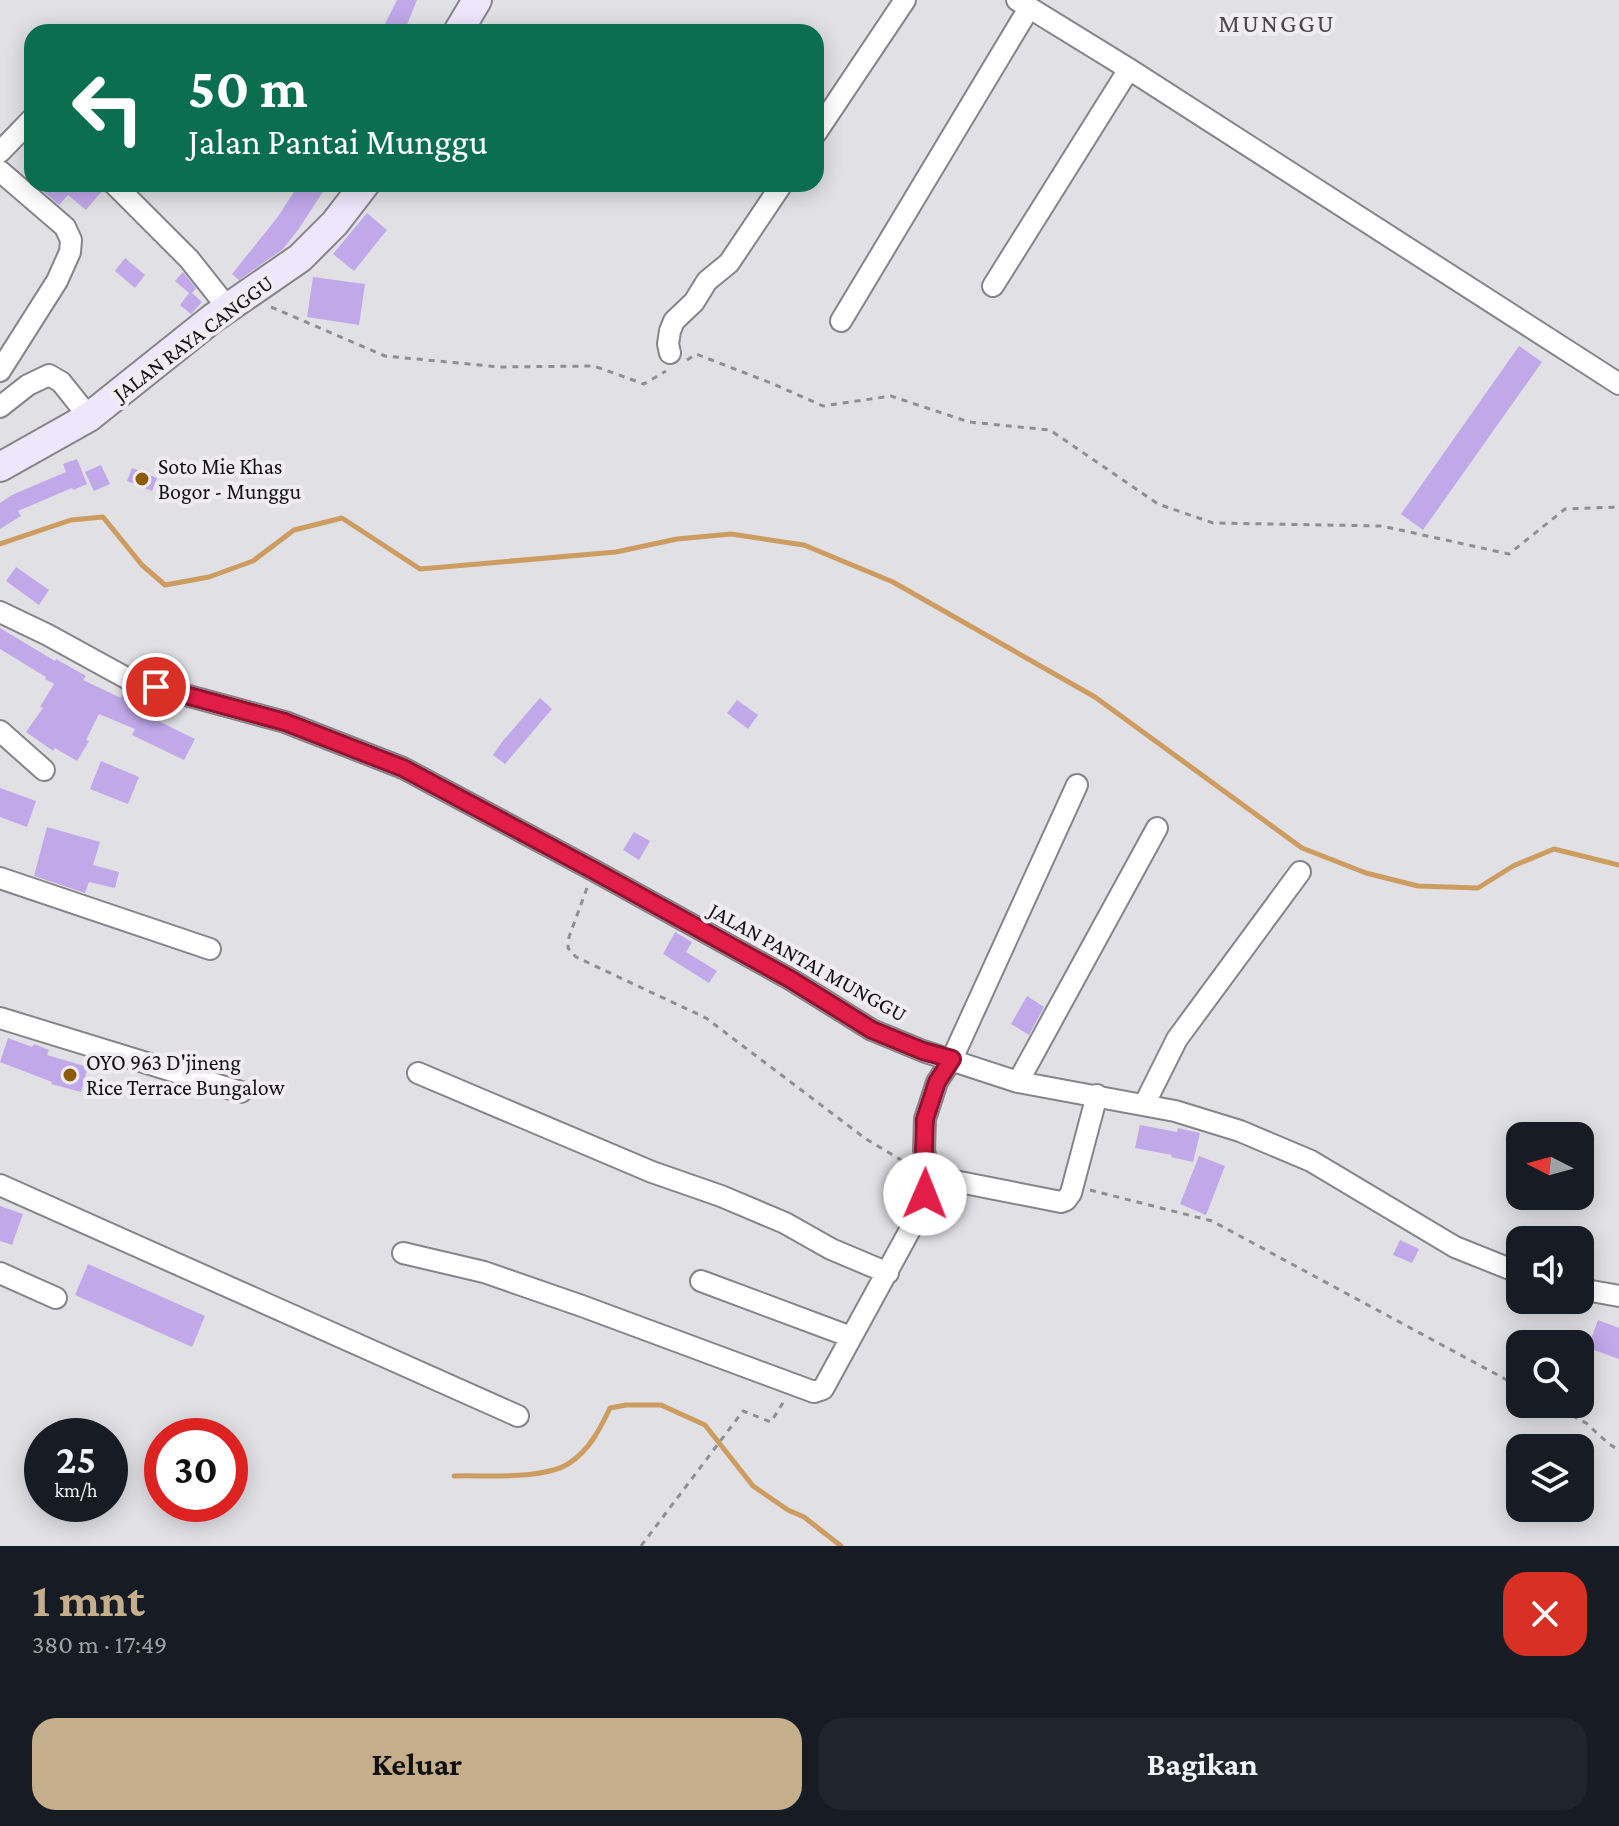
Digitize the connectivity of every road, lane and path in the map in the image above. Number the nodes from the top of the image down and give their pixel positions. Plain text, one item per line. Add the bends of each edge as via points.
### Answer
1 (477, 0) edge
2 (905, 0) edge
3 (1023, 4) edge
4 (463, 24) edge
5 (1129, 69) junction
6 (824, 121) edge
7 (24, 127) edge
8 (0, 152) edge
9 (0, 171) edge
10 (24, 192) edge
11 (24, 192) edge
12 (122, 192) edge
13 (359, 192) edge
14 (777, 192) edge
15 (993, 286) dead end
16 (236, 301) junction
17 (841, 321) dead end
18 (674, 361) junction
19 (0, 371) edge
20 (1619, 384) edge
21 (0, 407) edge
22 (89, 417) junction
23 (1, 464) edge
24 (1619, 507) edge
25 (0, 612) edge
26 (0, 731) edge
27 (44, 770) dead end
28 (1077, 785) dead end
29 (1157, 828) dead end
30 (593, 870) junction
31 (1300, 872) dead end
32 (0, 878) edge
33 (210, 949) dead end
34 (0, 1018) edge
35 (952, 1059) junction
36 (418, 1073) dead end
37 (1018, 1082) junction
38 (241, 1092) dead end
39 (1097, 1095) junction
40 (1144, 1105) junction
41 (929, 1176) junction
42 (0, 1185) edge
43 (1073, 1185) junction
44 (403, 1253) dead end
45 (1506, 1267) edge
46 (0, 1273) edge
47 (888, 1273) junction
48 (701, 1281) dead end
49 (1594, 1292) edge
50 (1619, 1296) edge
51 (56, 1298) dead end
52 (851, 1337) junction
53 (1506, 1379) edge
54 (794, 1385) junction
55 (518, 1416) dead end
56 (1577, 1418) edge
57 (1619, 1450) edge
58 (641, 1546) edge

1 - 4 main road
2 - 6 street
3 - 5 street
3 - 17 street
5 - 15 street
5 - 20 street
7 - 8 street
9 - 11 street
10 - 19 street via 65,227 71,240 66,265
12 - 16 street
13 - 16 main road, JALAN RAYA CANGGU via 300,258
14 - 18 street via 729,263 674,321 668,344
16 - 18 path via 385,356 500,367 594,366 644,384
16 - 22 main road, JALAN RAYA CANGGU
18 - 24 path via 696,354 823,406 891,396 969,422 1050,430 1158,504 1213,523 1382,526 1509,554 1565,509
21 - 22 street via 49,375
22 - 23 main road, JALAN RAYA CANGGU
25 - 30 street, JALAN PANTAI MUNGGU via 130,680 285,722 403,768
26 - 27 street
28 - 35 street
29 - 37 street
30 - 35 street, JALAN PANTAI MUNGGU via 872,1030
30 - 41 path via 569,937 568,948 576,957 706,1018 866,1139
31 - 40 street via 1177,1039
32 - 33 street
34 - 38 street
35 - 37 street, JALAN PANTAI MUNGGU
35 - 41 street via 937,1082 925,1119
36 - 47 street via 785,1223
37 - 39 street, JALAN PANTAI MUNGGU
39 - 40 street, JALAN PANTAI MUNGGU
39 - 43 street
40 - 45 street, JALAN PANTAI MUNGGU via 1240,1131 1311,1161 1455,1247
41 - 43 street via 1061,1202
41 - 47 street via 916,1219
42 - 55 street
43 - 53 path via 1212,1221
44 - 54 street via 484,1272
46 - 51 street
47 - 52 street
48 - 52 street
49 - 50 street
52 - 54 street via 823,1389 814,1392
54 - 58 path via 771,1422 743,1411
56 - 57 path

